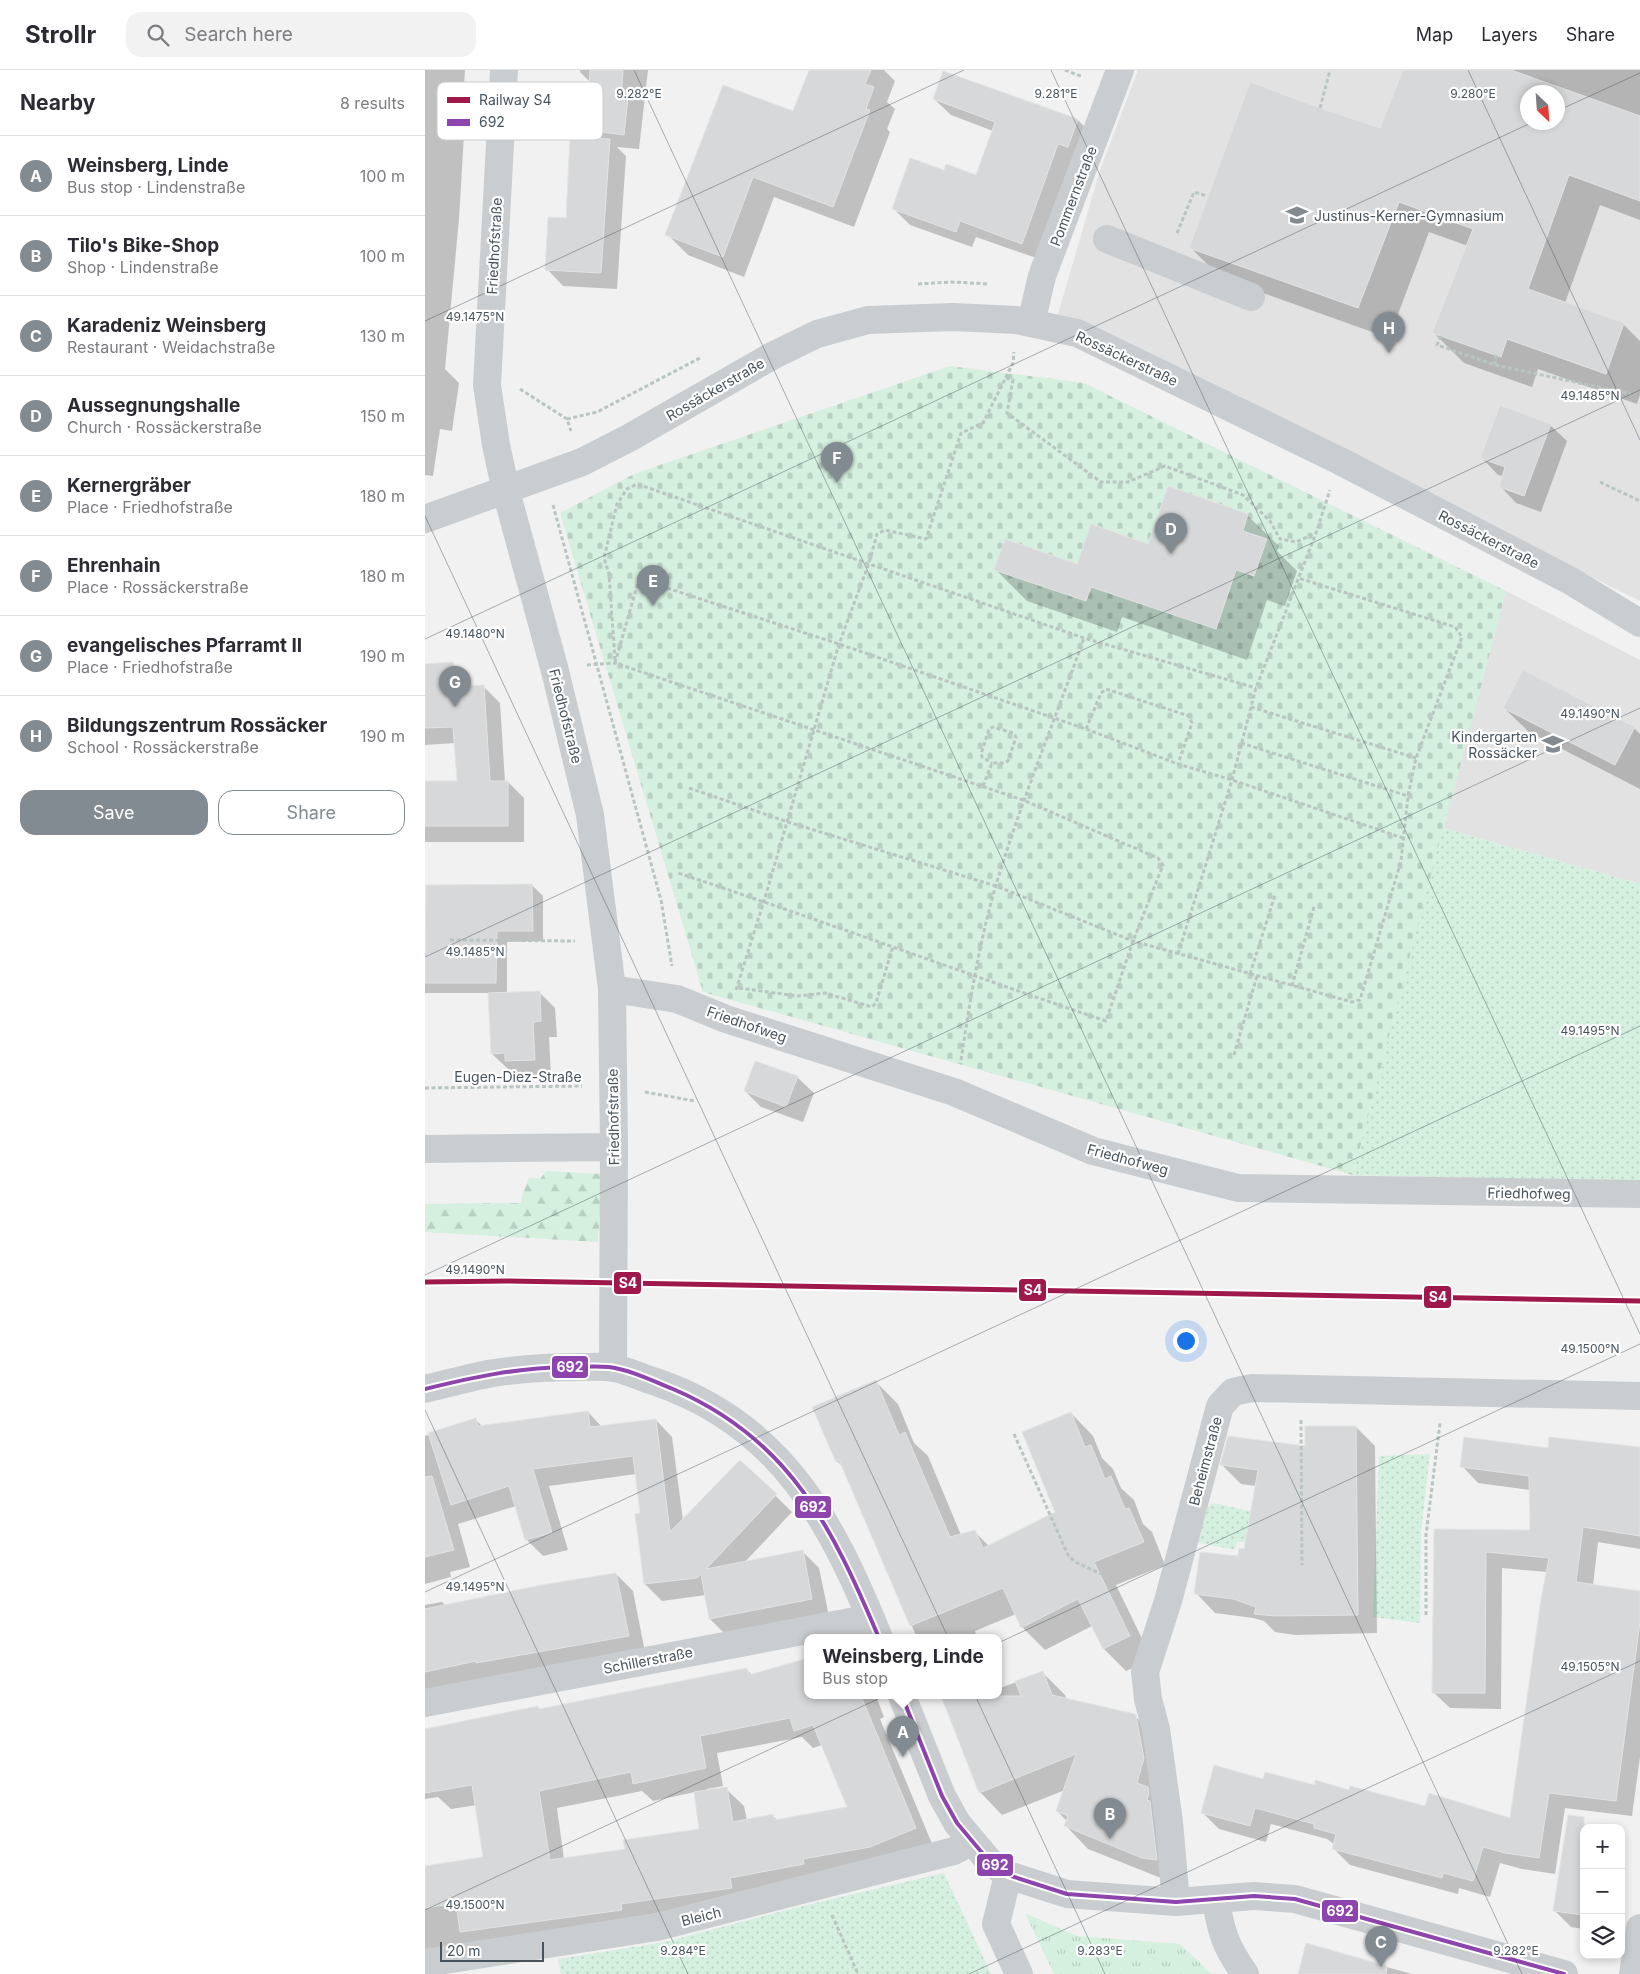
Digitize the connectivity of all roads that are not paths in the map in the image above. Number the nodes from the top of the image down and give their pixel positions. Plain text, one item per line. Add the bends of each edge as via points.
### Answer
1 (1120, 70) edge
2 (499, 140) edge
3 (1107, 239) dead end
4 (1251, 297) dead end
5 (1023, 322) junction
6 (507, 491) junction
7 (425, 519) edge
8 (1640, 623) edge
9 (612, 989) junction
10 (614, 1147) junction
11 (425, 1149) edge
12 (1640, 1194) edge
13 (613, 1368) junction
14 (425, 1389) edge
15 (1640, 1396) edge
16 (875, 1628) edge
17 (839, 1634) edge
18 (804, 1640) edge
19 (903, 1699) edge
20 (425, 1703) edge
21 (971, 1842) junction
22 (1008, 1875) junction
23 (1216, 1900) junction
24 (1176, 1902) junction
25 (1640, 1928) edge
26 (425, 1963) edge
27 (1019, 1974) edge
28 (1245, 1974) edge
29 (1564, 1974) edge
30 (1633, 1974) edge

1 - 5 street, Pommernstraße
2 - 6 street, Friedhofstraße via 487,385
3 - 4 street
5 - 6 street, Rossäckerstraße via 953,317 868,320 817,334 582,462
5 - 8 street, Rossäckerstraße via 1077,333 1340,461 1569,580
6 - 7 street, Rossäckerstraße
6 - 9 street, Friedhofstraße via 590,815
9 - 10 street, Friedhofstraße
9 - 12 street, Friedhofweg via 677,999 726,1019 954,1092 1093,1151 1238,1188
10 - 11 street
10 - 13 street, Friedhofstraße
13 - 14 street via 565,1367 489,1374
13 - 16 street via 675,1389 716,1409 767,1447 801,1486 824,1521
15 - 24 street, Beheimstraße via 1252,1388 1233,1392 1220,1406 1145,1672 1168,1812
16 - 17 street, Schillerstraße
18 - 20 street, Schillerstraße
19 - 21 street via 942,1796
21 - 22 street
21 - 26 street, Bleich via 954,1851 657,1927
22 - 24 street via 1067,1894
22 - 27 street via 996,1924
23 - 24 street
23 - 28 street via 1220,1929
23 - 29 street via 1254,1896 1295,1898
25 - 30 street

